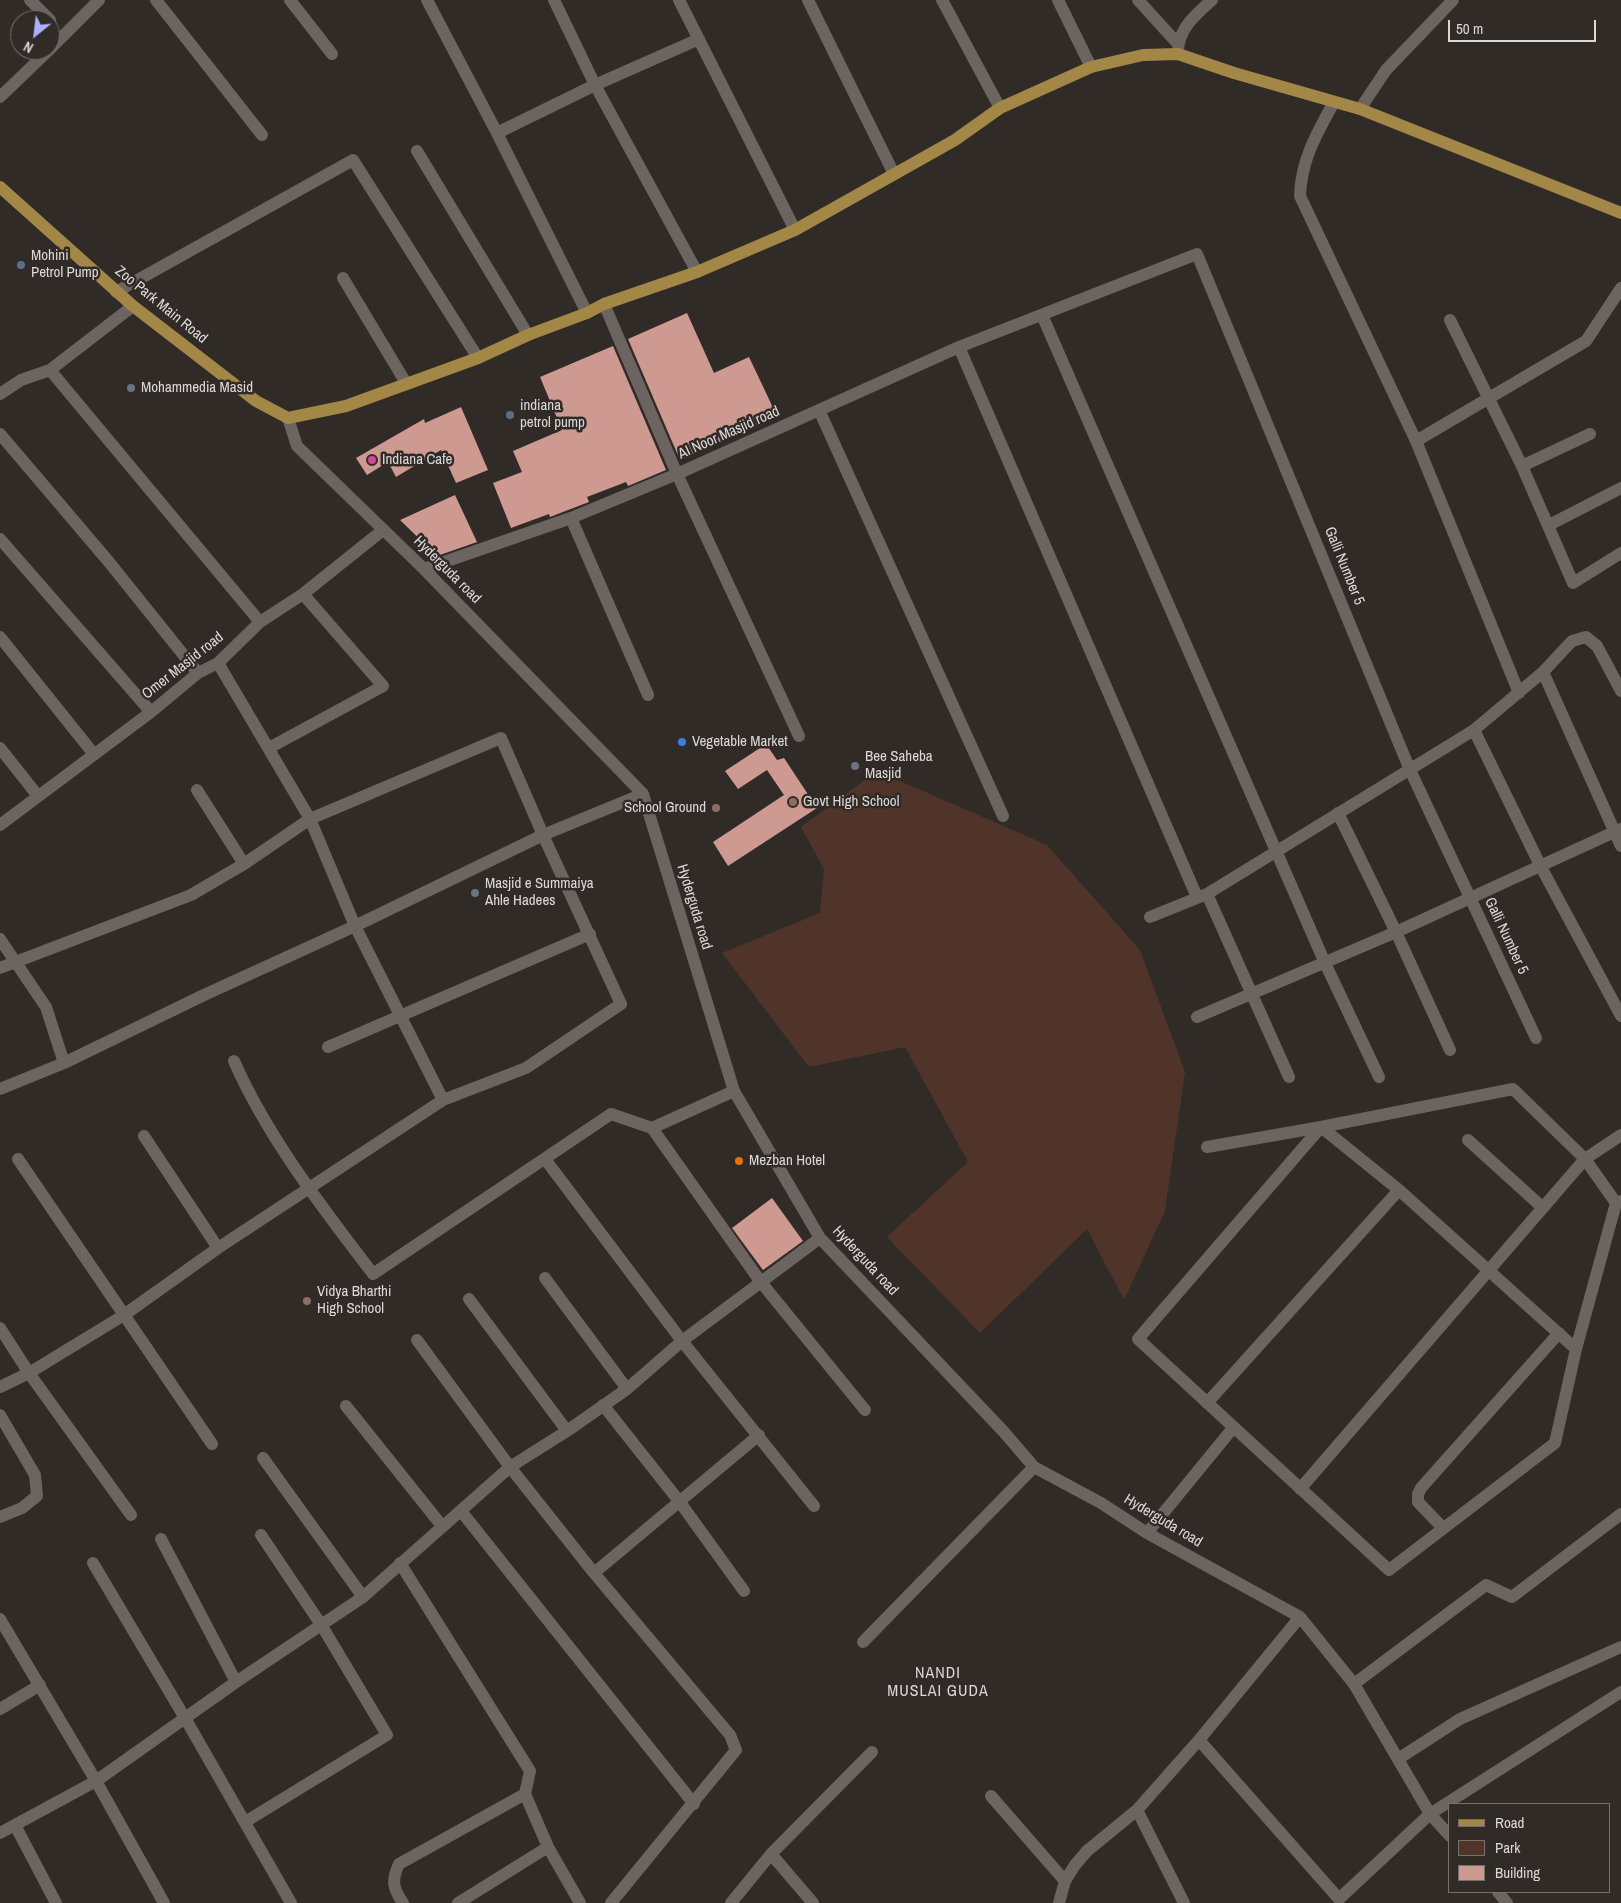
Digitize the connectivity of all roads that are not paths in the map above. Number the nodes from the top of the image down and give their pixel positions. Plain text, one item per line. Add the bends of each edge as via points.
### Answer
1 (30, 0) edge
2 (98, 0) edge
3 (156, 0) edge
4 (290, 0) edge
5 (427, 0) edge
6 (554, 0) edge
7 (680, 0) edge
8 (808, 0) edge
9 (942, 0) edge
10 (1058, 0) edge
11 (1138, 0) edge
12 (1212, 0) edge
13 (1452, 0) edge
14 (40, 10) edge
15 (60, 31) edge
16 (65, 36) junction
17 (699, 39) junction
18 (60, 41) edge
19 (1178, 49) junction
20 (332, 54) dead end
21 (39, 60) edge
22 (1091, 67) junction
23 (595, 85) junction
24 (0, 97) edge
25 (1334, 102) junction
26 (1000, 108) junction
27 (1360, 109) junction
28 (497, 133) junction
29 (262, 134) dead end
30 (418, 151) dead end
31 (894, 174) junction
32 (0, 187) edge
33 (1621, 214) edge
34 (795, 230) junction
35 (697, 272) junction
36 (343, 278) dead end
37 (1621, 288) edge
38 (116, 292) junction
39 (604, 304) junction
40 (133, 306) junction
41 (587, 313) junction
42 (1042, 315) junction
43 (1450, 320) dead end
44 (528, 335) junction
45 (959, 347) junction
46 (478, 358) junction
47 (50, 370) junction
48 (406, 383) junction
49 (0, 394) edge
50 (1488, 400) junction
51 (819, 410) junction
52 (288, 418) junction
53 (0, 434) edge
54 (1590, 434) dead end
55 (1416, 441) junction
56 (1522, 466) junction
57 (677, 474) junction
58 (1621, 488) edge
59 (571, 518) junction
60 (1549, 525) junction
61 (383, 530) junction
62 (0, 539) edge
63 (1621, 553) edge
64 (424, 569) junction
65 (303, 594) junction
66 (260, 622) junction
67 (0, 637) edge
68 (218, 662) junction
69 (1543, 672) junction
70 (198, 673) junction
71 (1621, 691) edge
72 (1519, 693) junction
73 (648, 695) dead end
74 (151, 712) junction
75 (1474, 730) junction
76 (799, 736) dead end
77 (0, 748) edge
78 (269, 748) junction
79 (93, 753) junction
80 (1410, 770) junction
81 (198, 790) dead end
82 (643, 794) junction
83 (38, 796) junction
84 (1338, 813) junction
85 (1003, 816) dead end
86 (310, 819) junction
87 (0, 825) edge
88 (1618, 831) edge
89 (543, 835) junction
90 (1621, 846) edge
91 (1276, 851) junction
92 (244, 864) junction
93 (1541, 867) junction
94 (1202, 895) junction
95 (1470, 899) junction
96 (1150, 917) dead end
97 (355, 926) junction
98 (1396, 932) junction
99 (590, 934) junction
100 (0, 939) edge
101 (17, 961) junction
102 (1325, 963) junction
103 (0, 968) edge
104 (1253, 994) junction
105 (401, 1016) junction
106 (1621, 1016) edge
107 (1197, 1017) dead end
108 (1536, 1038) dead end
109 (328, 1047) dead end
110 (1450, 1050) dead end
111 (234, 1061) dead end
112 (64, 1063) junction
113 (1289, 1077) dead end
114 (1379, 1077) dead end
115 (0, 1089) edge
116 (734, 1091) junction
117 (443, 1100) junction
118 (1321, 1127) junction
119 (652, 1128) junction
120 (1621, 1135) edge
121 (144, 1136) dead end
122 (1468, 1140) dead end
123 (1207, 1147) dead end
124 (18, 1159) dead end
125 (545, 1159) junction
126 (1584, 1159) junction
127 (309, 1189) junction
128 (1399, 1190) junction
129 (1618, 1202) edge
130 (1542, 1208) junction
131 (820, 1238) junction
132 (218, 1248) junction
133 (1489, 1269) junction
134 (545, 1278) dead end
135 (760, 1280) junction
136 (469, 1299) dead end
137 (124, 1316) junction
138 (0, 1328) edge
139 (1559, 1334) junction
140 (417, 1340) dead end
141 (682, 1341) junction
142 (1576, 1350) junction
143 (29, 1373) junction
144 (0, 1387) edge
145 (627, 1389) junction
146 (1207, 1403) junction
147 (603, 1405) junction
148 (346, 1406) dead end
149 (865, 1410) dead end
150 (0, 1415) edge
151 (1233, 1428) junction
152 (567, 1431) junction
153 (759, 1435) junction
154 (212, 1444) dead end
155 (263, 1458) dead end
156 (510, 1467) junction
157 (1034, 1467) junction
158 (1300, 1489) junction
159 (678, 1501) junction
160 (814, 1506) dead end
161 (461, 1511) junction
162 (131, 1514) dead end
163 (1621, 1514) edge
164 (0, 1518) edge
165 (442, 1526) junction
166 (1443, 1528) junction
167 (1147, 1533) junction
168 (261, 1535) dead end
169 (161, 1539) dead end
170 (400, 1563) junction
171 (93, 1564) dead end
172 (594, 1573) junction
173 (744, 1591) dead end
174 (363, 1596) junction
175 (1300, 1617) junction
176 (0, 1619) edge
177 (322, 1626) junction
178 (863, 1642) dead end
179 (1621, 1647) edge
180 (236, 1682) junction
181 (1354, 1684) junction
182 (40, 1686) junction
183 (1621, 1692) edge
184 (0, 1709) edge
185 (185, 1718) junction
186 (1200, 1740) junction
187 (872, 1752) dead end
188 (1398, 1759) junction
189 (96, 1781) junction
190 (525, 1794) junction
191 (991, 1796) dead end
192 (694, 1804) junction
193 (1137, 1810) junction
194 (1430, 1814) junction
195 (245, 1822) junction
196 (16, 1827) junction
197 (0, 1834) edge
198 (1448, 1834) edge
199 (548, 1847) junction
200 (771, 1854) junction
201 (1065, 1880) junction
202 (1499, 1893) edge
203 (56, 1903) edge
204 (164, 1903) edge
205 (291, 1903) edge
206 (403, 1903) edge
207 (458, 1903) edge
208 (580, 1903) edge
209 (611, 1903) edge
210 (731, 1903) edge
211 (813, 1903) edge
212 (1059, 1903) edge
213 (1184, 1903) edge
214 (1508, 1903) edge

1 - 14 street
2 - 16 street
3 - 29 street
4 - 20 street
5 - 28 street
6 - 23 street
7 - 17 street
8 - 31 street
9 - 26 street
10 - 22 street
11 - 19 street
12 - 19 street via 1194,16
13 - 27 street via 1386,70
15 - 16 street
16 - 18 street
17 - 23 street
17 - 34 street
19 - 22 main road
19 - 25 main road
21 - 24 street
22 - 26 main road
23 - 28 street
23 - 35 street
25 - 27 main road
25 - 55 street via 1309,149 1301,177 1300,196
26 - 31 main road via 954,140
27 - 33 main road
28 - 41 street
30 - 44 street
31 - 34 main road
32 - 38 main road, Zoo Park Main Road
34 - 35 main road
35 - 39 main road
36 - 48 street
37 - 50 street via 1586,341
38 - 40 main road, Zoo Park Main Road
38 - 46 street via 353,160
39 - 41 main road
39 - 57 street
40 - 47 street
40 - 52 main road, Zoo Park Main Road via 256,401
41 - 44 main road
42 - 45 street, AI Noor Masjid road
42 - 80 street, Galli Number 5 via 1197,254
42 - 91 street
43 - 50 street
44 - 46 main road
45 - 51 street, AI Noor Masjid road
45 - 94 street
46 - 48 main road
47 - 49 street via 21,380
47 - 66 street
48 - 52 main road via 346,406
50 - 55 street
50 - 56 street
51 - 57 street, AI Noor Masjid road
51 - 85 street
52 - 61 street, Hyderguda road via 297,446
53 - 70 street
54 - 56 street
55 - 72 street
56 - 60 street
57 - 59 street, AI Noor Masjid road
57 - 76 street
58 - 60 street
59 - 64 street, AI Noor Masjid road
59 - 73 street
60 - 63 street via 1573,583
61 - 64 street, Hyderguda road
61 - 65 street, Omer Masjid road
62 - 74 street
64 - 82 street, Hyderguda road
65 - 66 street, Omer Masjid road
65 - 78 street via 383,686
66 - 68 street, Omer Masjid road
67 - 79 street
68 - 70 street, Omer Masjid road
68 - 78 street
69 - 71 street via 1572,641 1586,637 1597,646
69 - 72 street
69 - 88 street
70 - 74 street, Omer Masjid road
72 - 75 street
74 - 79 street, Omer Masjid road
75 - 80 street
75 - 93 street
77 - 83 street
78 - 86 street
79 - 83 street, Omer Masjid road
80 - 84 street
80 - 95 street, Galli Number 5
81 - 92 street
82 - 89 street
82 - 116 street, Hyderguda road
83 - 87 street, Omer Masjid road
84 - 91 street
84 - 98 street
86 - 89 street via 501,738
86 - 92 street
86 - 97 street
88 - 90 street
88 - 93 street
89 - 97 street
89 - 99 street
91 - 94 street
91 - 102 street
92 - 101 street via 191,895
93 - 95 street
93 - 106 street
94 - 96 street
94 - 104 street
95 - 98 street
95 - 108 street, Galli Number 5
97 - 105 street
97 - 112 street
98 - 102 street
98 - 110 street
99 - 105 street
99 - 117 street via 621,1004 526,1068
100 - 101 street
101 - 103 street
101 - 112 street via 46,1007
102 - 104 street
102 - 114 street
104 - 107 street
104 - 113 street
105 - 109 street
105 - 117 street
111 - 127 street
112 - 115 street
116 - 119 street
116 - 131 street, Hyderguda road
117 - 127 street
118 - 123 street
118 - 126 street via 1513,1089
118 - 128 street
118 - 146 street via 1138,1339
119 - 125 street via 612,1114
119 - 135 street
120 - 126 street
121 - 132 street
122 - 130 street
124 - 137 street
125 - 127 street via 373,1274
125 - 141 street
126 - 129 street
126 - 130 street
127 - 132 street
128 - 133 street
128 - 146 street
129 - 142 street
130 - 133 street
131 - 135 street
131 - 157 street, Hyderguda road
132 - 137 street
133 - 139 street
133 - 158 street
134 - 145 street
135 - 141 street
135 - 149 street
136 - 152 street
137 - 143 street
137 - 154 street
138 - 143 street
139 - 142 street
139 - 166 street via 1421,1488 1418,1502
140 - 156 street
141 - 145 street
141 - 153 street
142 - 166 street via 1555,1442
143 - 144 street
143 - 162 street
145 - 147 street
146 - 151 street
147 - 152 street
147 - 159 street
148 - 165 street
150 - 164 street via 35,1475 36,1496 22,1508
151 - 158 street
151 - 167 street
152 - 156 street
153 - 159 street
153 - 160 street
155 - 174 street
156 - 161 street
156 - 172 street
157 - 167 street, Hyderguda road via 1101,1503
157 - 178 street
158 - 166 street via 1389,1570
159 - 172 street
159 - 173 street
161 - 165 street
161 - 192 street
163 - 181 street via 1512,1597 1486,1585
165 - 170 street
167 - 175 street, Hyderguda road
168 - 177 street
169 - 180 street
170 - 174 street
170 - 190 street via 530,1771
171 - 185 street
172 - 192 street via 736,1746
174 - 177 street
175 - 181 street, Hyderguda road
175 - 186 street
176 - 182 street
177 - 180 street
177 - 195 street via 387,1735
179 - 188 street via 1460,1719
180 - 185 street
181 - 188 street, Hyderguda road
182 - 184 street
182 - 189 street
183 - 194 street
185 - 189 street
185 - 195 street
186 - 193 street
186 - 194 street via 1339,1899
187 - 200 street
188 - 194 street, Hyderguda road
189 - 196 street
189 - 204 street
190 - 199 street
190 - 206 street via 399,1864 393,1876 393,1888
191 - 201 street
192 - 209 street
193 - 201 street via 1087,1851
193 - 213 street
194 - 198 street, Hyderguda road
195 - 205 street
196 - 197 street
196 - 203 street
199 - 207 street
199 - 208 street
200 - 210 street
200 - 211 street
201 - 212 street
202 - 214 street

